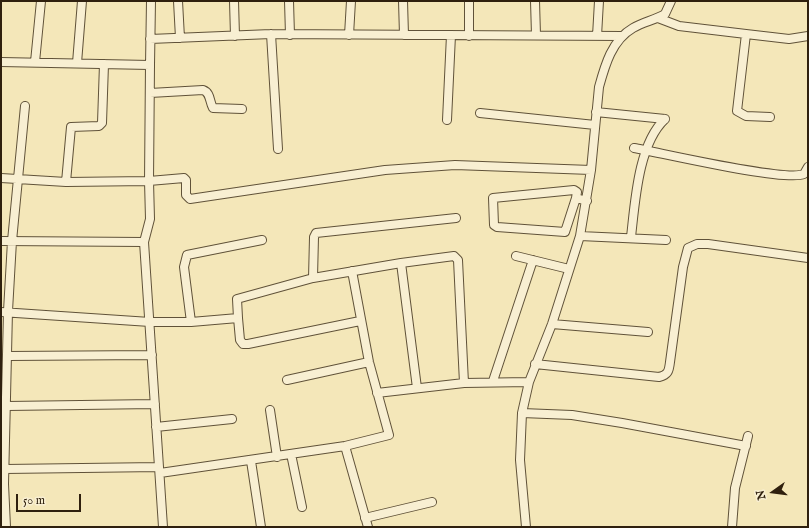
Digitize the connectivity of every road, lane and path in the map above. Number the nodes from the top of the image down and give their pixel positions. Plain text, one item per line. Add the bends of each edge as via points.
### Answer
1 (41, 1) edge
2 (82, 1) edge
3 (151, 1) edge
4 (178, 1) edge
5 (234, 1) edge
6 (289, 1) edge
7 (351, 1) edge
8 (404, 1) edge
9 (469, 1) edge
10 (535, 1) edge
11 (599, 1) edge
12 (671, 1) edge
13 (658, 18) junction
14 (271, 34) junction
15 (746, 34) junction
16 (290, 35) junction
17 (349, 35) junction
18 (404, 35) junction
19 (451, 35) junction
20 (536, 35) junction
21 (235, 36) junction
22 (469, 36) junction
23 (597, 36) junction
24 (622, 36) junction
25 (808, 36) edge
26 (180, 38) junction
27 (150, 39) junction
28 (1, 62) edge
29 (35, 62) junction
30 (77, 63) junction
31 (104, 64) junction
32 (150, 65) junction
33 (150, 93) junction
34 (25, 106) dead end
35 (242, 109) dead end
36 (480, 112) dead end
37 (596, 112) junction
38 (770, 117) dead end
39 (447, 120) dead end
40 (595, 125) junction
41 (634, 148) dead end
42 (278, 149) dead end
43 (646, 150) junction
44 (808, 167) edge
45 (591, 170) junction
46 (1, 178) edge
47 (17, 180) junction
48 (149, 181) junction
49 (66, 182) junction
50 (576, 198) junction
51 (587, 201) junction
52 (456, 218) dead end
53 (580, 236) junction
54 (631, 238) junction
55 (262, 240) dead end
56 (666, 240) dead end
57 (1, 241) edge
58 (12, 241) junction
59 (144, 242) junction
60 (516, 256) dead end
61 (808, 258) edge
62 (533, 260) junction
63 (401, 263) junction
64 (569, 269) junction
65 (352, 271) junction
66 (313, 278) junction
67 (5, 312) edge
68 (238, 318) junction
69 (360, 321) junction
70 (150, 322) junction
71 (191, 322) junction
72 (552, 324) junction
73 (648, 332) dead end
74 (152, 355) junction
75 (8, 356) junction
76 (369, 362) junction
77 (535, 364) junction
78 (287, 380) dead end
79 (493, 381) junction
80 (529, 382) junction
81 (464, 383) junction
82 (417, 388) junction
83 (377, 393) junction
84 (155, 404) junction
85 (7, 406) junction
86 (270, 410) dead end
87 (522, 413) junction
88 (232, 419) dead end
89 (156, 427) junction
90 (748, 436) dead end
91 (345, 446) junction
92 (746, 446) junction
93 (291, 454) junction
94 (277, 457) junction
95 (251, 461) junction
96 (5, 469) junction
97 (159, 470) junction
98 (432, 502) dead end
99 (302, 507) dead end
100 (365, 518) junction
101 (6, 527) edge
102 (163, 527) edge
103 (261, 527) edge
104 (368, 527) edge
105 (526, 527) edge
106 (732, 527) edge

1 - 29 street
2 - 30 street
3 - 27 street
4 - 26 street
5 - 21 street
6 - 16 street
7 - 17 street
8 - 18 street
9 - 22 street
10 - 20 street
11 - 23 street
12 - 13 street via 668,10
13 - 15 street via 678,26
13 - 24 street via 632,28
14 - 16 street
14 - 21 street
14 - 42 street
15 - 25 street via 789,39
15 - 38 street via 737,111 746,116
16 - 17 street
17 - 18 street
18 - 19 street
19 - 22 street
19 - 39 street
20 - 22 street
20 - 23 street
21 - 26 street
23 - 24 street
24 - 37 street via 612,50 602,77
26 - 27 street
27 - 32 street
28 - 29 street
29 - 30 street
30 - 31 street
31 - 32 street
31 - 49 street via 102,123 99,126 71,127
32 - 33 street
33 - 35 street via 203,90 207,91 213,108
33 - 48 street
34 - 47 street
36 - 40 street
37 - 40 street
37 - 43 street via 665,119
40 - 45 street
41 - 43 street
43 - 44 street via 792,176 804,174
43 - 54 street
45 - 48 street via 455,165 392,169 190,200 186,195 184,178
45 - 51 street
46 - 47 street
47 - 49 street
47 - 58 street
48 - 49 street
48 - 59 street via 150,219
50 - 50 street via 565,232 494,225 493,198 574,190 577,192
50 - 51 street
51 - 53 street
52 - 66 street via 316,233
53 - 54 street
53 - 64 street
54 - 56 street
55 - 71 street via 187,255 184,267
57 - 58 street
58 - 59 street
58 - 67 street
59 - 70 street
60 - 62 street
61 - 77 street via 708,244 697,244 688,248 683,267 669,372 665,376
62 - 64 street
62 - 79 street
63 - 65 street
63 - 81 street via 454,256 458,260
63 - 82 street
64 - 72 street
65 - 66 street
65 - 69 street
66 - 68 street via 237,299
67 - 70 street
67 - 75 street
68 - 69 street via 242,344
68 - 71 street
69 - 76 street
70 - 71 street
70 - 74 street
72 - 73 street
72 - 77 street
74 - 75 street
74 - 84 street
75 - 85 street
76 - 78 street
76 - 83 street
77 - 80 street
79 - 80 street
79 - 81 street
80 - 87 street
81 - 82 street
82 - 83 street
83 - 91 street via 389,435
84 - 85 street
84 - 89 street
85 - 96 street
86 - 94 street
87 - 92 street via 622,423
87 - 105 street via 520,460
88 - 89 street
89 - 97 street
90 - 92 street
91 - 93 street
91 - 100 street
92 - 106 street via 735,488
93 - 94 street
93 - 99 street
94 - 95 street
95 - 97 street
95 - 103 street
96 - 97 street
96 - 101 street
97 - 102 street
98 - 100 street
100 - 104 street

